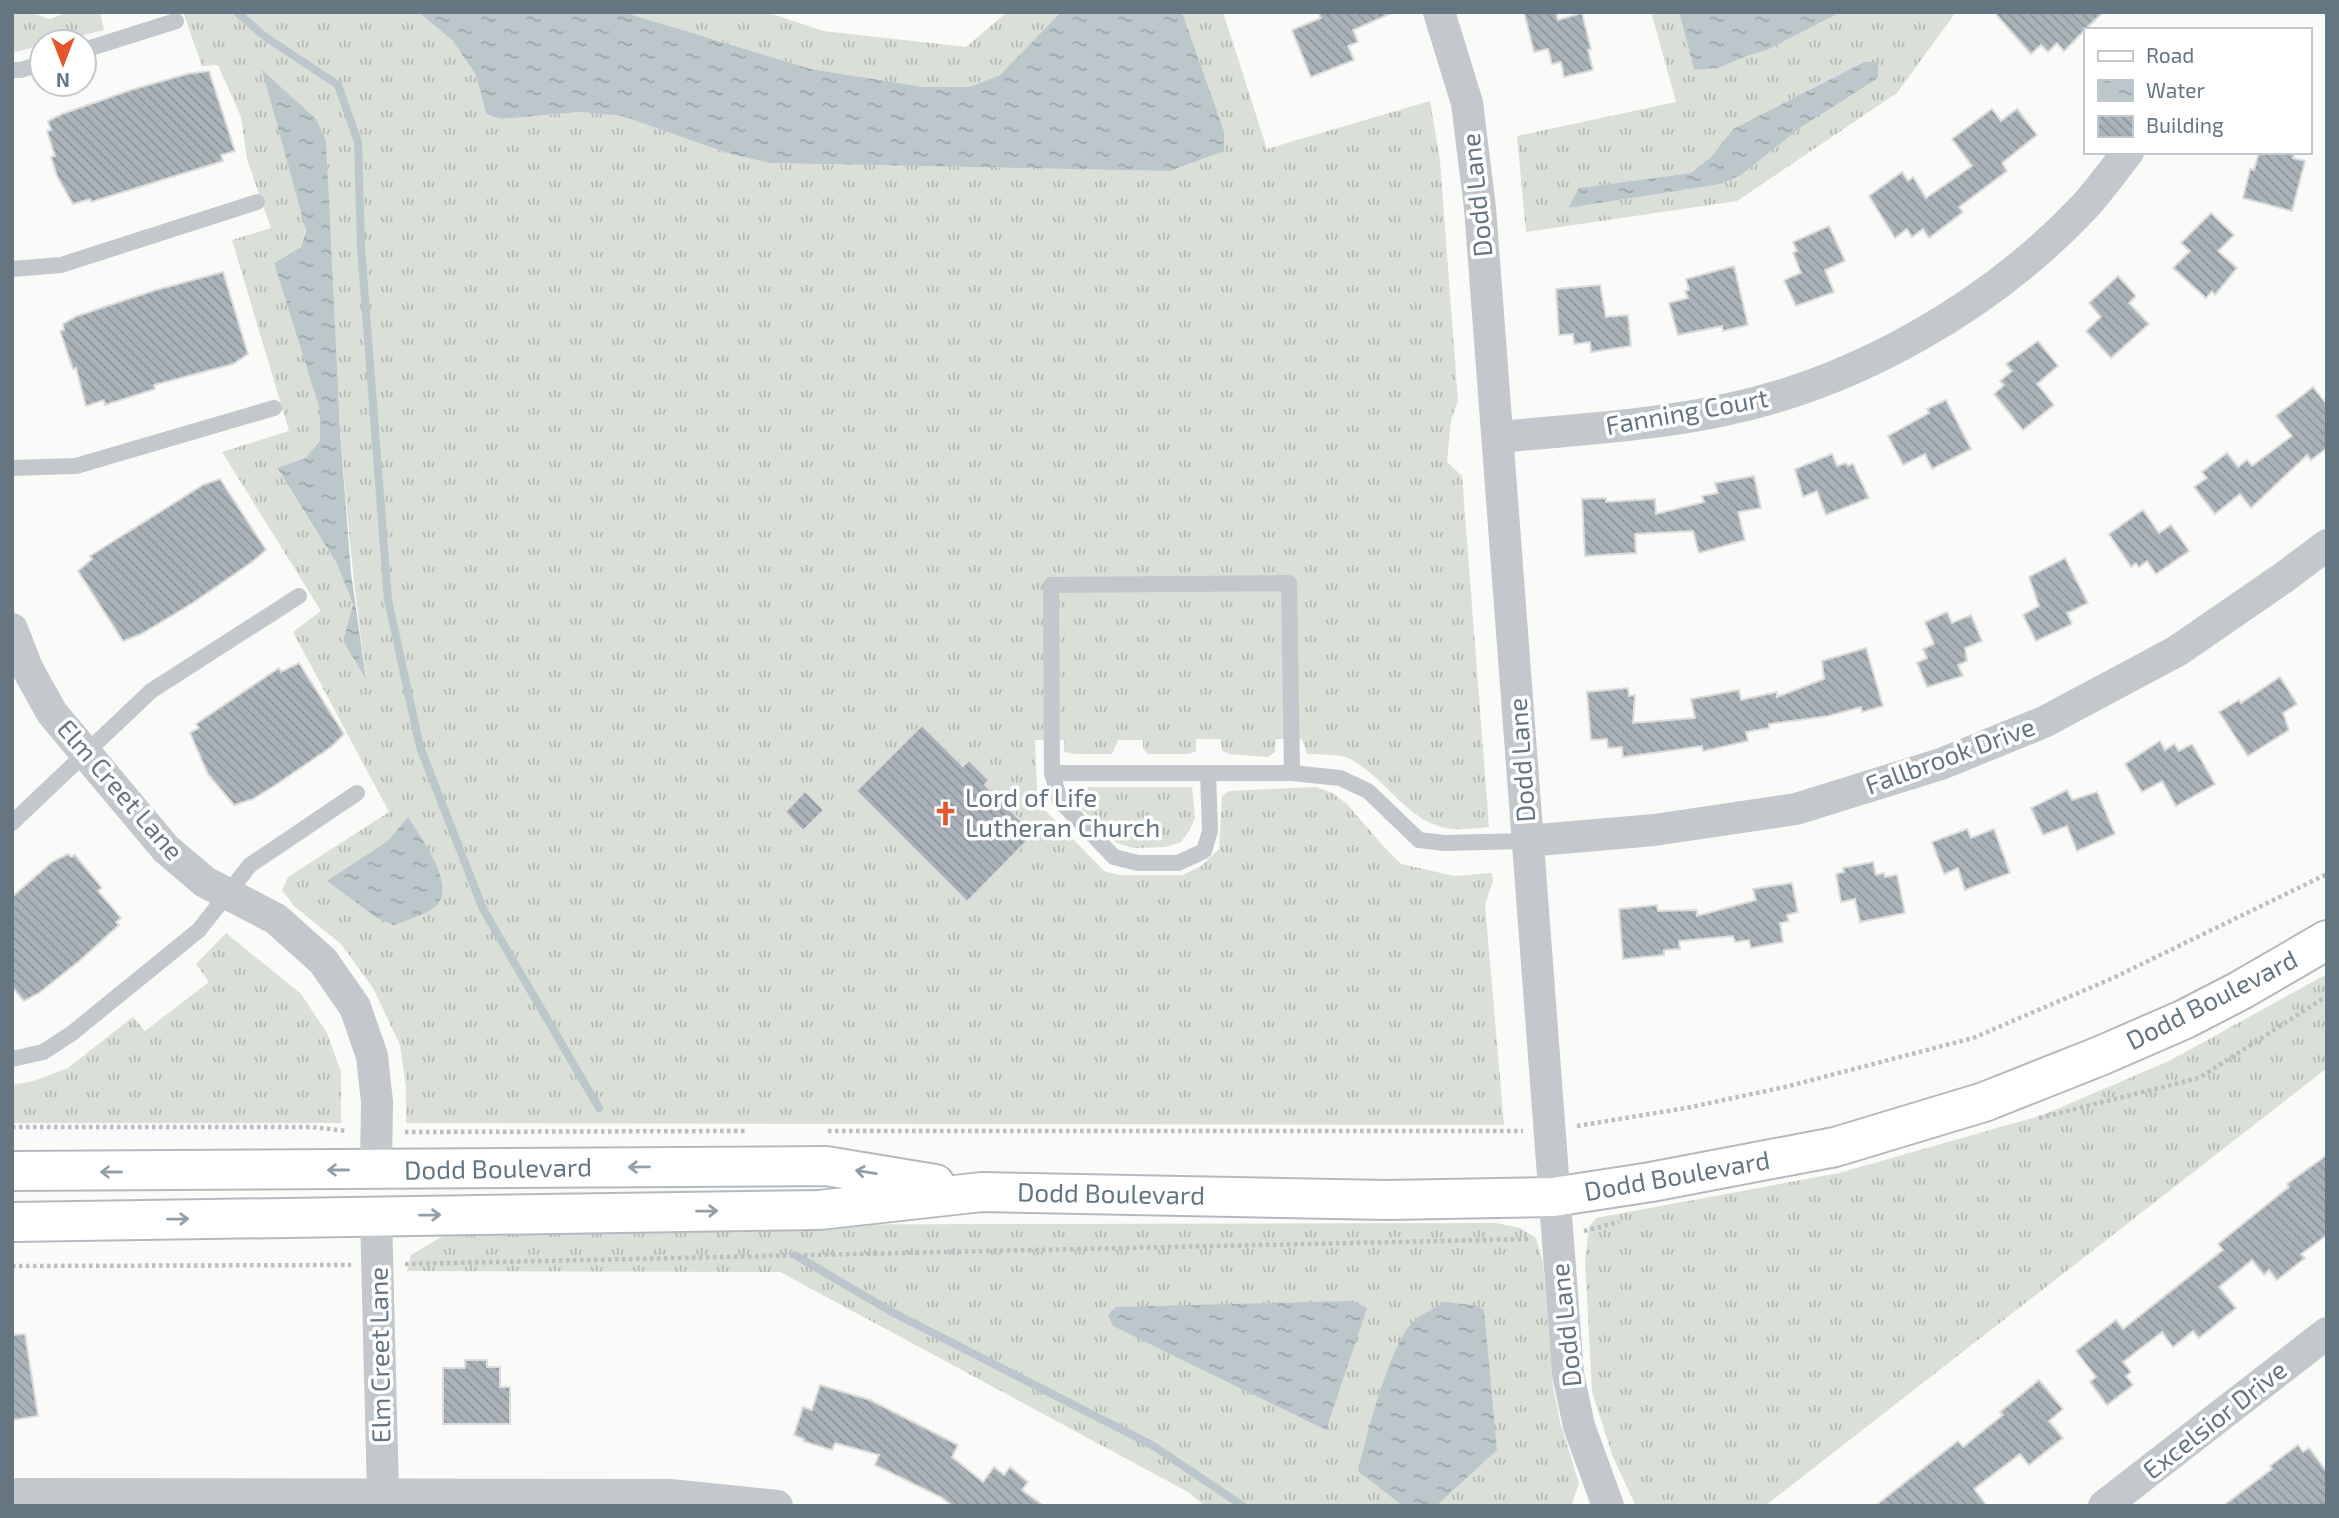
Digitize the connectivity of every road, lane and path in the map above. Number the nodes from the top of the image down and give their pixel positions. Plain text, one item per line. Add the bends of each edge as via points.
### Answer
1 (1439, 12) edge
2 (176, 21) dead end
3 (98, 46) edge
4 (2126, 154) edge
5 (257, 202) dead end
6 (12, 269) edge
7 (274, 408) dead end
8 (1499, 437) junction
9 (12, 468) edge
10 (2327, 545) edge
11 (299, 596) dead end
12 (13, 635) edge
13 (85, 752) junction
14 (1052, 773) junction
15 (1208, 773) junction
16 (1292, 773) junction
17 (357, 793) dead end
18 (12, 823) edge
19 (1527, 841) junction
20 (2327, 874) edge
21 (229, 894) junction
22 (2327, 940) edge
23 (12, 1059) edge
24 (12, 1127) edge
25 (1549, 1129) junction
26 (760, 1131) dead end
27 (815, 1131) dead end
28 (377, 1152) junction
29 (12, 1171) edge
30 (982, 1192) junction
31 (1553, 1197) junction
32 (376, 1216) junction
33 (12, 1222) edge
34 (349, 1265) dead end
35 (12, 1266) edge
36 (2327, 1333) edge
37 (383, 1494) junction
38 (15, 1495) edge
39 (777, 1506) edge
40 (1608, 1506) edge
41 (2104, 1506) edge

1 - 8 street, Dodd Lane via 1467,103
2 - 3 lane
4 - 8 street, Fanning Court via 2085,205 2043,246 1992,288 1894,349 1778,396 1723,411
5 - 6 lane via 61,265
7 - 9 lane via 76,466
8 - 19 street, Dodd Lane
10 - 19 street, Fallbrook Drive via 2177,651 2044,722 1941,764 1796,809 1654,830
11 - 13 lane via 151,691
12 - 13 street, Elm Creet Lane via 52,713
13 - 18 lane
13 - 21 street, Elm Creet Lane via 166,849 205,882
14 - 15 lane
14 - 15 lane via 1060,801 1114,857 1138,863 1178,863 1204,851 1210,831
14 - 16 lane via 1051,585 1289,583
15 - 16 lane
16 - 19 lane via 1340,778 1367,791 1419,840
17 - 21 lane via 250,865
19 - 25 street, Dodd Lane
20 - 25 path via 2113,978 1973,1038 1785,1087
21 - 23 lane via 199,930 71,1034 43,1052
21 - 28 street, Elm Creet Lane via 276,919 323,961 355,1007 372,1056
22 - 31 street, Dodd Boulevard via 2185,1019 1984,1102 1835,1147
24 - 28 path via 312,1127
25 - 27 path
25 - 31 street, Dodd Lane
26 - 28 path via 414,1131
28 -> 29 street, Dodd Boulevard
30 -> 28 street, Dodd Boulevard via 826,1166
30 - 31 street, Dodd Boulevard via 1387,1200
32 -> 30 street, Dodd Boulevard via 820,1210
31 - 40 street, Dodd Lane via 1568,1374 1579,1426
33 -> 32 street, Dodd Boulevard
32 - 37 street, Elm Creet Lane
34 - 35 path
36 - 41 street, Excelsior Drive
37 - 38 street
37 - 39 street via 670,1495

